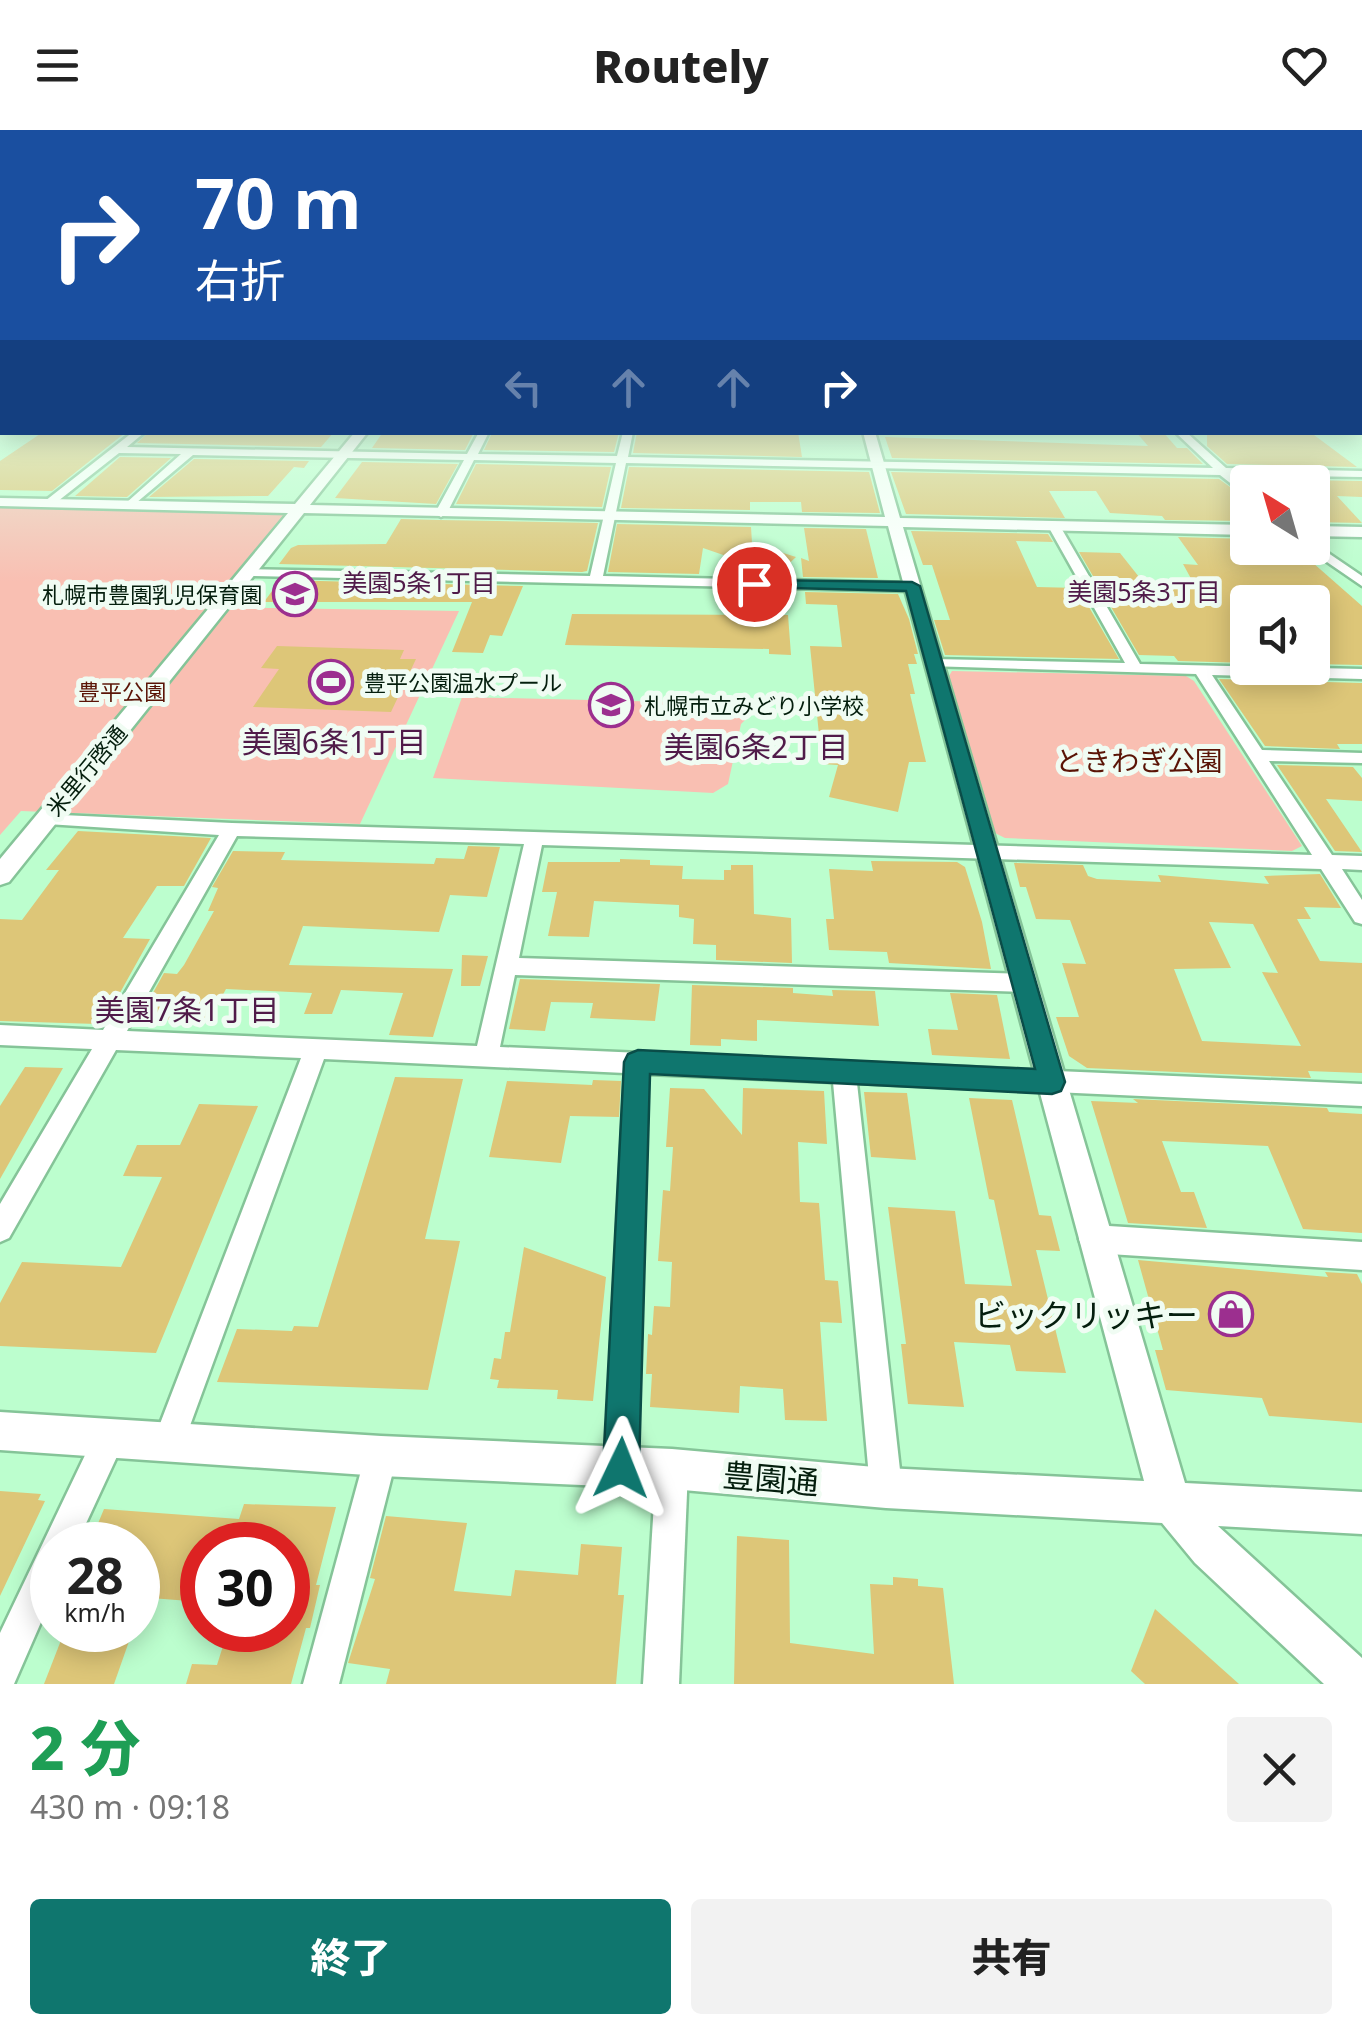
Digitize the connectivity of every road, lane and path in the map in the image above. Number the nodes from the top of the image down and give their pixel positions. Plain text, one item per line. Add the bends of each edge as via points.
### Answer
1 (134, 438) edge
2 (357, 438) edge
3 (481, 438) edge
4 (627, 438) edge
5 (870, 438) edge
6 (1186, 438) edge
7 (119, 450) junction
8 (190, 451) junction
9 (344, 454) junction
10 (470, 457) junction
11 (622, 460) junction
12 (878, 466) junction
13 (1223, 471) junction
14 (1362, 474) edge
15 (1230, 477) edge
16 (0, 502) edge
17 (49, 504) junction
18 (130, 506) junction
19 (298, 510) junction
20 (441, 513) junction
21 (609, 516) junction
22 (894, 523) junction
23 (1054, 526) junction
24 (1230, 530) edge
25 (1330, 531) edge
26 (1362, 532) edge
27 (1330, 559) edge
28 (251, 572) junction
29 (595, 582) junction
30 (1362, 582) edge
31 (912, 586) junction
32 (933, 663) junction
33 (1136, 669) junction
34 (1201, 670) junction
35 (1361, 676) edge
36 (1255, 756) junction
37 (1362, 758) edge
38 (47, 818) junction
39 (232, 829) junction
40 (535, 836) junction
41 (987, 852) junction
42 (1326, 862) junction
43 (1362, 864) edge
44 (0, 876) edge
45 (1362, 916) edge
46 (507, 966) junction
47 (1024, 983) junction
48 (0, 1034) edge
49 (110, 1040) junction
50 (316, 1049) junction
51 (486, 1058) junction
52 (638, 1062) junction
53 (844, 1070) junction
54 (1052, 1082) junction
55 (1362, 1095) edge
56 (0, 1229) edge
57 (1093, 1239) junction
58 (1362, 1256) edge
59 (0, 1431) edge
60 (109, 1439) junction
61 (168, 1442) junction
62 (381, 1456) junction
63 (621, 1468) junction
64 (672, 1469) junction
65 (886, 1488) junction
66 (1170, 1501) junction
67 (1362, 1513) edge
68 (71, 1522) edge
69 (30, 1608) edge
70 (0, 1673) edge
71 (321, 1684) edge
72 (661, 1684) edge
73 (1358, 1684) edge

1 - 7 street
2 - 9 street, 米里行啓通
3 - 10 street
4 - 11 street
5 - 12 street
6 - 13 street
7 - 8 street
7 - 17 street
8 - 9 street
8 - 18 street
9 - 10 street
9 - 19 street, 米里行啓通
10 - 11 street
10 - 20 street
11 - 12 street
11 - 21 street
12 - 13 street
12 - 22 street
13 - 14 street
13 - 15 street
16 - 17 street
17 - 18 street
18 - 19 street
19 - 20 street
19 - 28 street, 米里行啓通
20 - 21 street
21 - 22 street
21 - 29 street
22 - 23 street
22 - 31 street
23 - 24 street
23 - 33 street
25 - 26 street
27 - 30 street
28 - 29 street
28 - 38 street, 米里行啓通
29 - 31 street
31 - 32 street
32 - 33 street
32 - 41 street
33 - 34 street
34 - 35 street
34 - 36 street
36 - 37 street
36 - 42 street
38 - 39 street
38 - 44 street, 米里行啓通
39 - 40 street
39 - 49 street
40 - 41 street
40 - 46 street
41 - 42 street
41 - 47 street
42 - 43 street
42 - 45 street
46 - 47 street
46 - 51 street
47 - 54 street
48 - 49 street
49 - 50 street
49 - 56 street
50 - 51 street
50 - 61 street
51 - 52 street
52 - 53 street
52 - 63 street
53 - 54 street
53 - 65 street
54 - 55 street
54 - 57 street
57 - 58 street
57 - 66 street
59 - 60 street, 豊園通
60 - 61 street, 豊園通
60 - 68 street
61 - 62 street, 豊園通
62 - 63 street, 豊園通
62 - 71 street
63 - 64 street, 豊園通
64 - 65 street, 豊園通
64 - 72 street
65 - 66 street, 豊園通
66 - 67 street, 豊園通
66 - 73 street via 1210,1548
69 - 70 street

